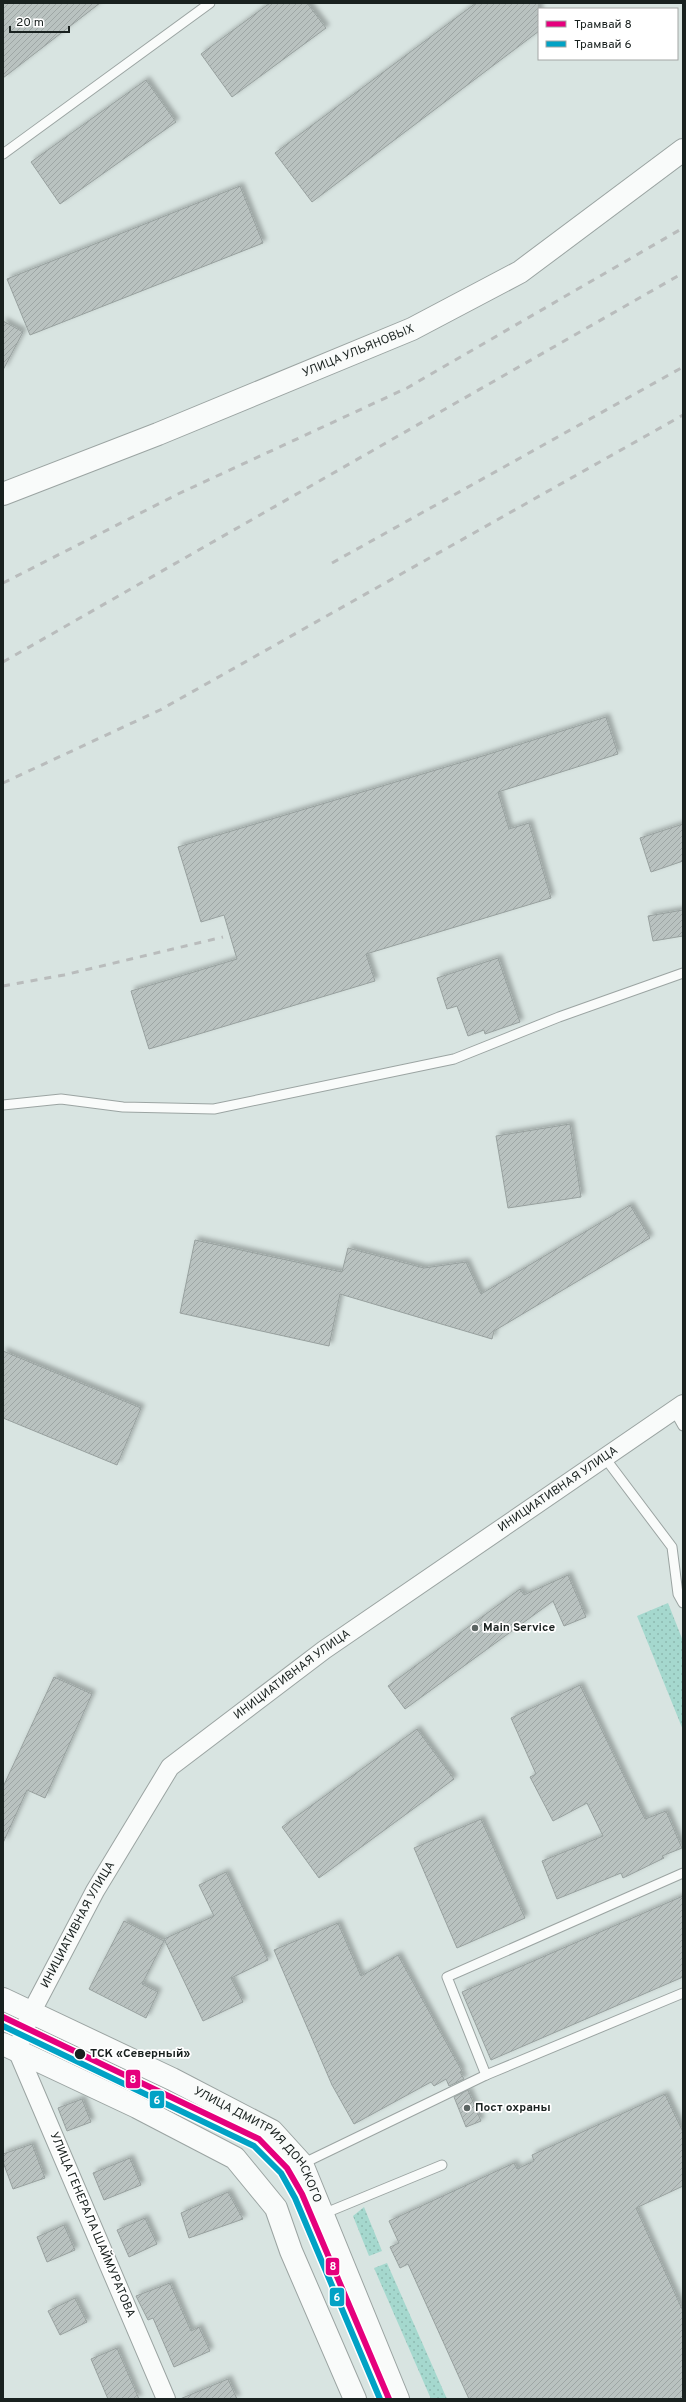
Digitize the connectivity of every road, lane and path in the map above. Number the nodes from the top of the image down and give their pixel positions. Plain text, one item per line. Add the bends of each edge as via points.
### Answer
1 (210, 3) edge
2 (683, 150) edge
3 (3, 154) edge
4 (3, 494) edge
5 (683, 973) edge
6 (3, 1105) edge
7 (679, 1407) edge
8 (683, 1426) edge
9 (605, 1458) junction
10 (683, 1603) edge
11 (683, 1873) edge
12 (683, 1993) edge
13 (3, 1999) edge
14 (31, 2013) junction
15 (10, 2047) edge
16 (486, 2075) junction
17 (302, 2164) junction
18 (442, 2165) dead end
19 (323, 2214) junction
20 (166, 2399) edge
21 (355, 2399) edge
22 (398, 2399) edge

1 - 3 lane
2 - 4 street, УЛИЦА УЛЬЯНОВЫХ via 520,272 412,329 158,434
5 - 6 lane via 559,1017 454,1059 214,1109 123,1107 61,1099
7 - 8 lane
7 - 9 street, ИНИЦИАТИВНАЯ УЛИЦА
9 - 10 lane via 672,1547 678,1594
9 - 14 street, ИНИЦИАТИВНАЯ УЛИЦА via 324,1650 170,1767 95,1891
11 - 16 lane via 447,1977
12 - 16 lane
13 - 14 street, УЛИЦА ДМИТРИЯ ДОНСКОГО
14 - 15 street, ИНИЦИАТИВНАЯ УЛИЦА
14 - 17 street, УЛИЦА ДМИТРИЯ ДОНСКОГО via 172,2079 272,2130
15 - 20 street, УЛИЦА ГЕНЕРАЛА ШАЙМУРАТОВА
15 - 21 street, УЛИЦА ДМИТРИЯ ДОНСКОГО via 137,2107 235,2158 276,2208 291,2251
16 - 17 lane
17 - 19 street, УЛИЦА ДМИТРИЯ ДОНСКОГО
18 - 19 lane
19 - 22 street, УЛИЦА ДМИТРИЯ ДОНСКОГО

